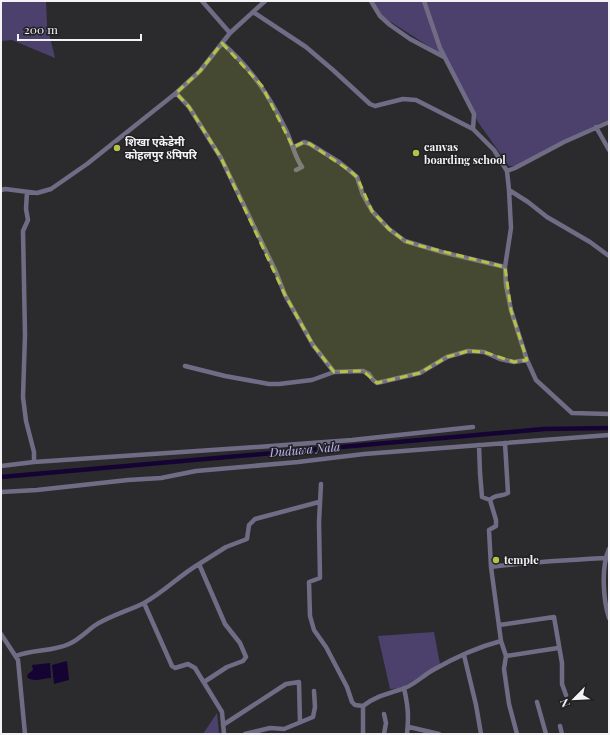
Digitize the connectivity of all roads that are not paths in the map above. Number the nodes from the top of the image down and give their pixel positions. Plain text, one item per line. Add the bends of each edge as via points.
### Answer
1 (202, 1) edge
2 (265, 1) edge
3 (371, 1) edge
4 (424, 1) edge
5 (253, 12) junction
6 (230, 33) junction
7 (222, 43) junction
8 (444, 58) junction
9 (176, 93) junction
10 (609, 122) edge
11 (596, 127) junction
12 (474, 129) junction
13 (294, 147) junction
14 (609, 150) edge
15 (296, 170) dead end
16 (507, 170) junction
17 (1, 190) edge
18 (509, 190) junction
19 (27, 192) junction
20 (609, 256) edge
21 (505, 267) junction
22 (527, 360) junction
23 (185, 366) dead end
24 (334, 372) junction
25 (609, 414) edge
26 (473, 427) dead end
27 (609, 435) edge
28 (504, 443) junction
29 (479, 445) junction
30 (34, 462) junction
31 (1, 466) edge
32 (321, 484) dead end
33 (1, 492) edge
34 (490, 500) junction
35 (320, 502) junction
36 (609, 549) edge
37 (605, 558) junction
38 (199, 564) junction
39 (491, 567) junction
40 (144, 603) junction
41 (609, 618) edge
42 (499, 625) junction
43 (1, 634) edge
44 (501, 641) junction
45 (558, 648) junction
46 (464, 655) junction
47 (16, 656) junction
48 (506, 656) junction
49 (204, 682) junction
50 (404, 688) junction
51 (314, 691) dead end
52 (566, 695) dead end
53 (538, 702) dead end
54 (363, 706) junction
55 (384, 714) dead end
56 (300, 722) junction
57 (223, 726) junction
58 (560, 726) dead end
59 (409, 727) junction
60 (25, 734) edge
61 (224, 734) edge
62 (245, 734) edge
63 (363, 734) edge
64 (384, 734) edge
65 (407, 734) edge
66 (439, 734) edge
67 (480, 734) edge
68 (517, 734) edge
69 (546, 734) edge
70 (562, 734) edge

1 - 6 street
2 - 5 street
3 - 8 street via 380,16 390,25
4 - 8 street
5 - 6 street
5 - 12 street via 306,47 370,104 375,106 403,99 416,100
6 - 7 street
7 - 9 street via 200,71
7 - 13 street via 262,86
8 - 12 street via 474,114
9 - 19 street via 87,164 51,189 37,193
9 - 24 street via 192,111 221,158 285,295 313,345
10 - 11 street
11 - 14 street
11 - 16 street
12 - 16 street via 494,150
13 - 15 street via 302,167
13 - 21 street via 304,142 310,144 349,170 357,177 372,211 405,241
16 - 18 street
17 - 19 street
18 - 20 street
18 - 21 street via 511,228
19 - 30 street via 28,220 23,231 23,397
21 - 22 street via 511,310
22 - 24 street via 514,362 484,352 468,351 447,357 420,373 377,383 363,371
22 - 25 street via 536,380 572,413
23 - 24 street via 269,384 312,380
26 - 30 street via 352,440
27 - 28 street
28 - 29 street
28 - 34 street via 508,493 494,496
29 - 33 street via 364,454 196,471 161,478
29 - 34 street via 482,497
30 - 31 street
32 - 35 street
34 - 39 street via 496,520 496,526 489,530
35 - 38 street via 255,519 249,525 247,539 226,547
35 - 54 street via 320,578 309,582 312,622 314,630 347,687 352,702
36 - 37 street
37 - 39 street via 527,562
37 - 41 street via 604,595
38 - 40 street
38 - 49 street via 225,624 246,657
39 - 42 street
40 - 47 street via 95,626 62,648 24,652
40 - 49 street via 172,666 174,668 192,665
42 - 44 street
42 - 45 street via 554,617
43 - 47 street
44 - 46 street
44 - 48 street
45 - 48 street
45 - 52 street via 562,663 562,684
46 - 50 street
46 - 67 street
47 - 60 street
48 - 68 street via 504,669
49 - 57 street via 222,712
50 - 54 street via 374,698
50 - 59 street via 409,708
51 - 56 street via 313,717
53 - 69 street
54 - 63 street
55 - 64 street
56 - 57 street via 299,682 286,684
56 - 62 street via 284,729 270,728
57 - 61 street
58 - 70 street
59 - 65 street
59 - 66 street

